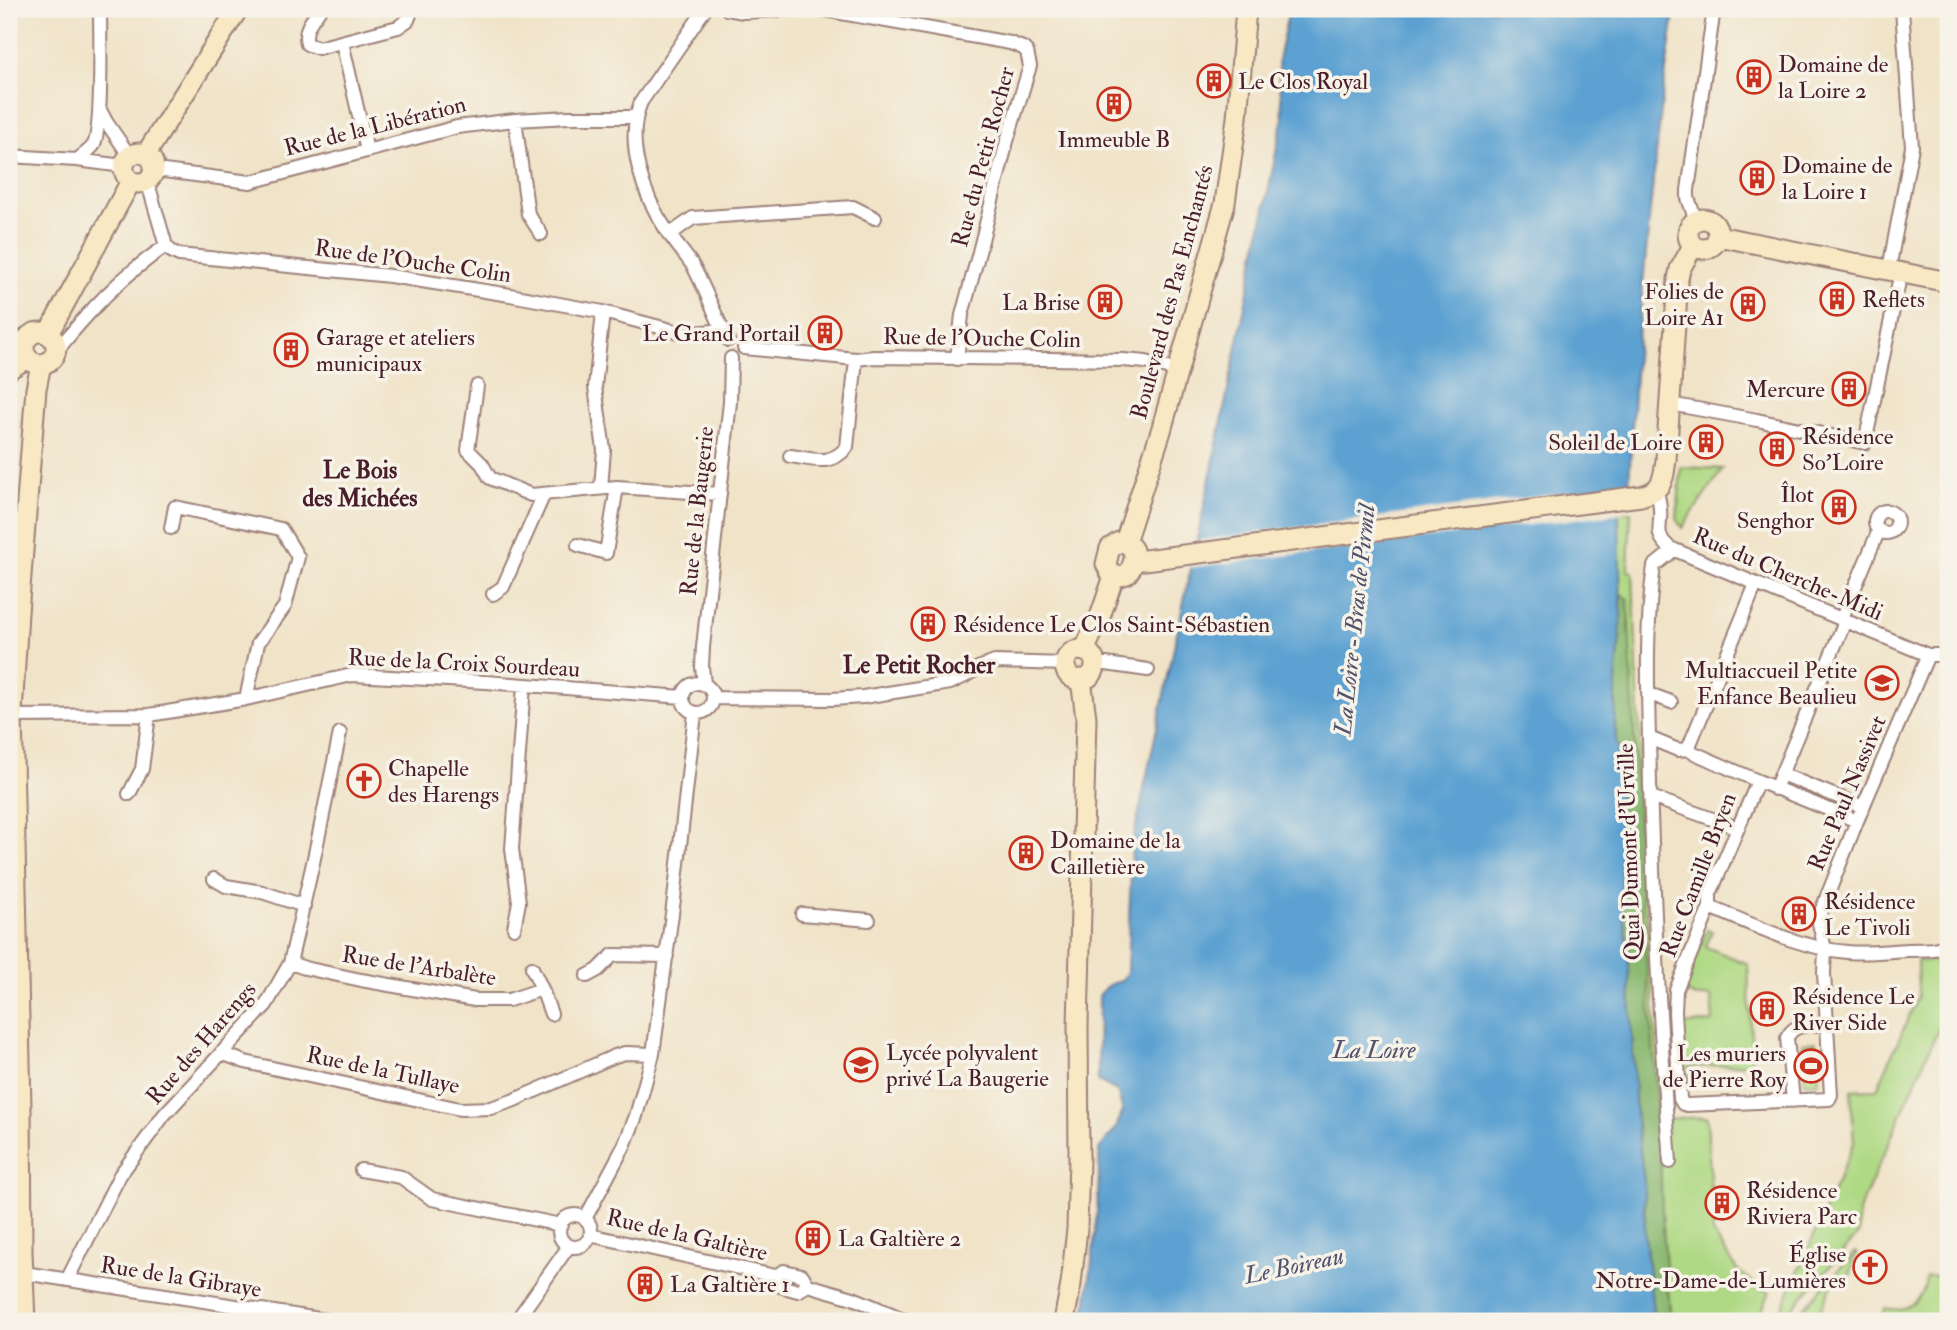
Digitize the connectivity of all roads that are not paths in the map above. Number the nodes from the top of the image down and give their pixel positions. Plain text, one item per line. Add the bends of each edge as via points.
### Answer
1 (100, 9) edge
2 (238, 9) edge
3 (320, 9) edge
4 (412, 9) edge
5 (705, 9) edge
6 (727, 9) edge
7 (793, 9) edge
8 (819, 9) edge
9 (1246, 9) edge
10 (1714, 9) edge
11 (1902, 9) edge
12 (342, 42) junction
13 (100, 110) junction
14 (636, 117) junction
15 (515, 120) junction
16 (367, 151) junction
17 (9, 156) edge
18 (77, 160) junction
19 (138, 168) junction
20 (875, 218) dead end
21 (1696, 221) junction
22 (541, 234) dead end
23 (669, 234) junction
24 (1718, 236) junction
25 (166, 246) junction
26 (1693, 246) junction
27 (1895, 271) junction
28 (1948, 282) edge
29 (603, 312) junction
30 (48, 334) junction
31 (725, 335) junction
32 (744, 348) junction
33 (41, 358) junction
34 (732, 358) junction
35 (856, 359) junction
36 (957, 359) junction
37 (9, 369) edge
38 (1178, 371) junction
39 (477, 386) dead end
40 (1670, 404) junction
41 (790, 456) dead end
42 (617, 487) junction
43 (601, 488) junction
44 (544, 494) junction
45 (720, 494) junction
46 (1649, 494) junction
47 (171, 528) dead end
48 (1879, 530) dead end
49 (1125, 542) junction
50 (578, 545) dead end
51 (1673, 549) junction
52 (1140, 560) junction
53 (1114, 576) junction
54 (1756, 584) junction
55 (493, 594) dead end
56 (13, 613) edge
57 (1844, 621) junction
58 (1928, 655) junction
59 (1948, 656) edge
60 (1065, 664) joint
61 (1086, 665) junction
62 (1148, 670) dead end
63 (700, 683) junction
64 (524, 685) junction
65 (682, 697) junction
66 (1648, 697) junction
67 (713, 698) junction
68 (246, 699) junction
69 (1671, 702) dead end
70 (695, 713) junction
71 (10, 715) edge
72 (149, 715) junction
73 (340, 733) dead end
74 (1649, 738) junction
75 (1688, 749) junction
76 (1782, 774) junction
77 (1758, 781) junction
78 (1775, 789) junction
79 (129, 794) dead end
80 (1651, 797) junction
81 (1863, 807) junction
82 (1857, 821) junction
83 (1732, 827) dead end
84 (214, 879) dead end
85 (304, 906) junction
86 (1710, 907) junction
87 (802, 914) dead end
88 (869, 920) dead end
89 (514, 928) dead end
90 (1948, 943) edge
91 (1825, 950) junction
92 (667, 956) junction
93 (289, 963) junction
94 (531, 968) dead end
95 (587, 976) dead end
96 (542, 989) junction
97 (551, 1014) dead end
98 (1827, 1024) junction
99 (221, 1053) junction
100 (653, 1054) junction
101 (1793, 1101) junction
102 (1670, 1162) dead end
103 (360, 1170) dead end
104 (585, 1220) junction
105 (561, 1226) junction
106 (590, 1235) junction
107 (569, 1246) junction
108 (16, 1269) edge
109 (67, 1280) junction
110 (520, 1320) edge
111 (25, 1321) edge
112 (332, 1321) edge
113 (908, 1321) edge
114 (1064, 1321) edge

1 - 13 street
2 - 19 street
3 - 12 street via 306,28 307,44 318,48
4 - 12 street via 408,20 398,27
5 - 14 street via 641,102
6 - 7 street
8 - 36 street, Rue du Petit Rocher via 1010,43 1027,52 1030,66 962,315
9 - 38 street, Boulevard des Pas Enchantés via 1225,203
10 - 21 street via 1688,190
11 - 27 street via 1912,147
12 - 16 street
13 - 18 street via 94,145
13 - 19 street
14 - 15 street, Rue de la Libération
14 - 23 street via 645,191
15 - 16 street, Rue de la Libération via 457,127
15 - 22 street via 528,214
16 - 19 street, Rue de la Libération via 250,182
17 - 18 street
18 - 19 street
19 - 25 street
19 - 30 street
20 - 23 street via 853,208 693,218
21 - 24 street via 1712,222
21 - 26 street via 1688,237
23 - 31 street via 691,263
24 - 26 street via 1710,248
24 - 27 street
25 - 29 street, Rue de l'Ouche Colin via 179,255 390,276
25 - 33 street via 99,301
26 - 40 street via 1678,279
27 - 28 street
27 - 40 street via 1865,443
29 - 31 street, Rue de l'Ouche Colin via 686,334
29 - 43 street via 594,387 604,450
30 - 33 street via 55,342
30 - 33 street via 36,332 26,339 24,349
31 - 32 street, Rue de l'Ouche Colin via 739,340
31 - 34 street, Rue de la Baugerie via 724,352
32 - 34 street via 741,356
32 - 35 street, Rue de l'Ouche Colin
33 - 37 street
33 - 56 street
34 - 45 street, Rue de la Baugerie
35 - 36 street, Rue de l'Ouche Colin
35 - 41 street via 848,447 838,458 826,460
36 - 38 street, Rue de l'Ouche Colin via 1123,360
38 - 49 street, Boulevard des Pas Enchantés
39 - 44 street via 468,450 490,478 531,495
40 - 46 street via 1663,480
42 - 43 street
42 - 45 street
42 - 50 street via 607,553
43 - 44 street
44 - 55 street via 503,587
45 - 63 street, Rue de la Baugerie
46 - 51 street, Rue du Cherche-Midi via 1661,510 1660,538
46 - 52 street
47 - 68 street via 176,507 281,529 298,556 285,606 258,643
48 - 57 street
49 - 52 street
49 - 53 street via 1114,544 1108,552 1105,564
51 - 54 street, Rue du Cherche-Midi
51 - 66 street, Quai Dumont d'Urville via 1654,566
52 - 53 street via 1127,574
53 - 61 street
54 - 57 street, Rue du Cherche-Midi
54 - 75 street
56 - 71 street
57 - 58 street, Rue du Cherche-Midi
57 - 76 street
58 - 59 street, Rue du Cherche-Midi
58 - 81 street, Rue Paul Nassivet
60 - 61 street via 1070,676
60 - 67 street via 995,662 950,683 863,698
61 - 62 street
61 - 114 street via 1077,1229
63 - 65 street via 690,685
63 - 67 street via 711,690
64 - 65 street, Rue de la Croix Sourdeau
64 - 68 street, Rue de la Croix Sourdeau via 352,675
64 - 89 street via 512,849 519,902
65 - 70 street via 688,710
66 - 69 street
66 - 74 street, Quai Dumont d'Urville
67 - 70 street via 706,710
68 - 72 street, Rue de la Croix Sourdeau
70 - 92 street
71 - 72 street, Rue de la Croix Sourdeau
71 - 108 street
72 - 79 street via 142,769
73 - 85 street, Rue des Harengs
74 - 75 street via 1678,750
74 - 80 street, Quai Dumont d'Urville
75 - 77 street
76 - 78 street
76 - 81 street
77 - 78 street
77 - 86 street, Rue Camille Bryen via 1710,894
78 - 82 street
80 - 83 street
80 - 102 street, Quai Dumont d'Urville
81 - 82 street, Rue Paul Nassivet
82 - 91 street, Rue Paul Nassivet via 1818,919
84 - 85 street
85 - 93 street, Rue des Harengs
86 - 91 street
86 - 101 street, Rue Camille Bryen via 1676,990 1680,1099 1687,1105
87 - 88 street
90 - 91 street via 1940,948 1908,950
91 - 98 street, Rue Paul Nassivet
92 - 95 street via 613,955
92 - 100 street
93 - 96 street, Rue de l'Arbalète via 475,1000 509,1000
93 - 99 street, Rue des Harengs via 266,1005
94 - 96 street, Rue de l'Arbalète
96 - 97 street, Rue de l'Arbalète
98 - 101 street via 1797,1026 1787,1038
98 - 101 street, Rue Paul Nassivet via 1831,1095 1829,1099
99 - 100 street, Rue de la Tullaye via 460,1109 491,1108 512,1101 625,1053
99 - 109 street, Rue des Harengs via 164,1115 120,1175
100 - 104 street via 624,1146
103 - 105 street via 401,1177 432,1199
104 - 105 street via 571,1216
104 - 106 street
105 - 107 street via 560,1237
106 - 107 street via 582,1245
106 - 113 street, Rue de la Galtière via 775,1276 780,1286 797,1291 808,1286 853,1298
107 - 110 street
108 - 109 street, Rue de la Gibraye
108 - 111 street
109 - 112 street, Rue de la Gibraye

